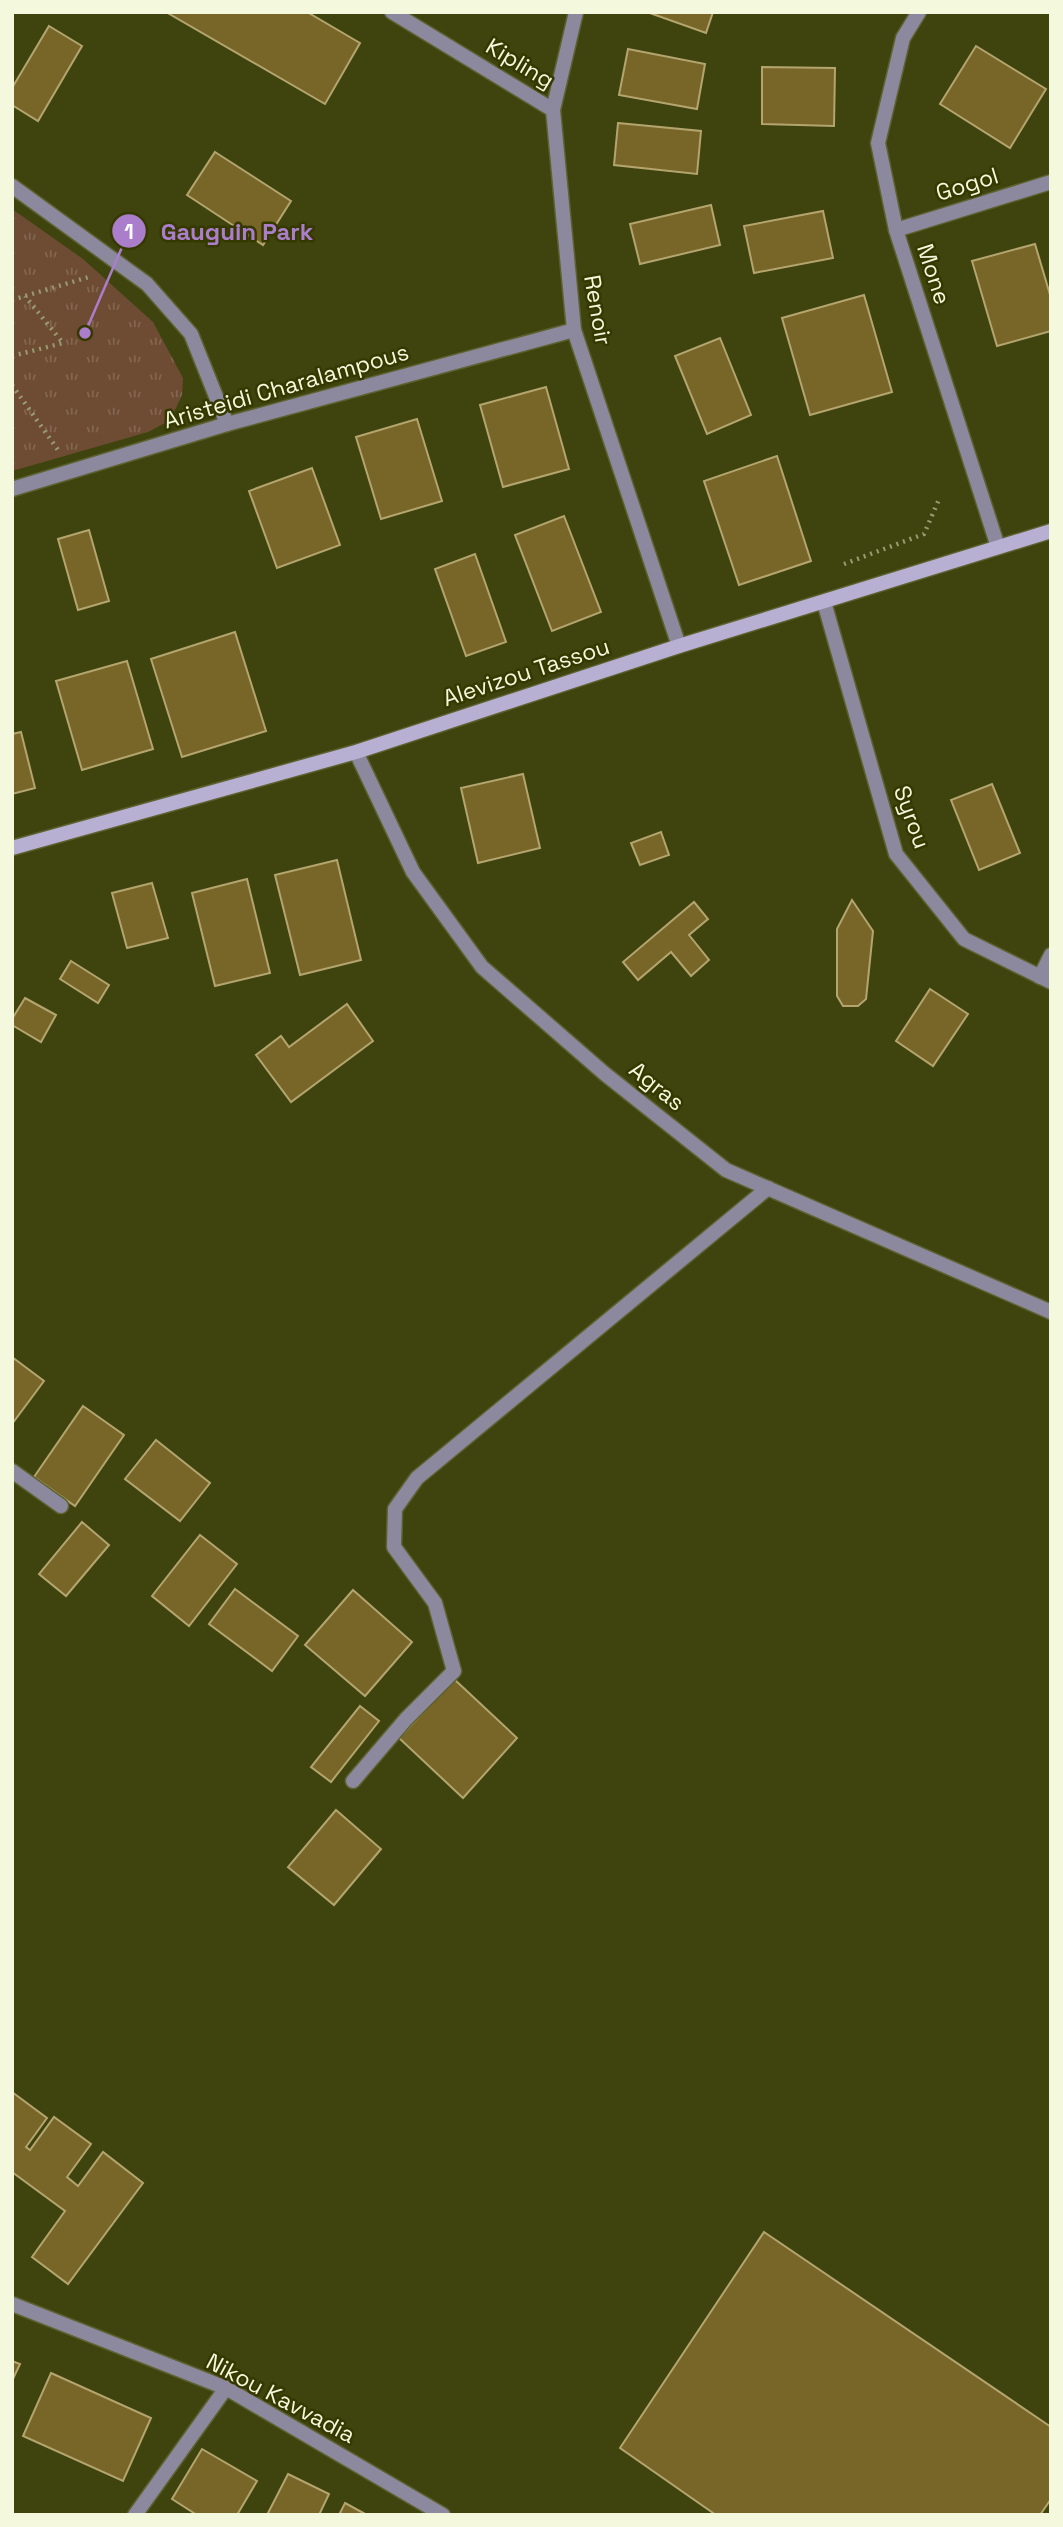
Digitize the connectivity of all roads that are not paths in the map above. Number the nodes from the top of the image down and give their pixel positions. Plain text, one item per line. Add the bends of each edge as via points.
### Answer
1 (392, 12) edge
2 (576, 12) edge
3 (919, 12) edge
4 (553, 110) junction
5 (1051, 182) edge
6 (12, 186) edge
7 (896, 230) junction
8 (574, 330) junction
9 (227, 424) junction
10 (12, 489) edge
11 (1051, 531) edge
12 (998, 547) junction
13 (824, 601) junction
14 (679, 646) junction
15 (356, 752) junction
16 (12, 848) edge
17 (1051, 955) edge
18 (1045, 979) edge
19 (768, 1188) junction
20 (1051, 1312) edge
21 (12, 1471) edge
22 (61, 1506) dead end
23 (353, 1781) dead end
24 (12, 2304) edge
25 (226, 2388) junction
26 (135, 2515) edge
27 (443, 2515) edge

1 - 4 street, Kipling
2 - 4 street, Renoir
3 - 7 street, Mone via 903,38 878,143
4 - 8 street, Renoir
5 - 7 street, Gogol
6 - 9 street via 147,284 191,334
7 - 12 street, Mone
8 - 9 street, Aristeidi Charalampous
8 - 14 street, Renoir
9 - 10 street, Aristeidi Charalampous
11 - 12 street, Alevizou Tassou
12 - 13 street, Alevizou Tassou
13 - 14 street, Alevizou Tassou
13 - 18 street, Syrou via 896,855 964,939
14 - 15 street, Alevizou Tassou
15 - 16 street, Alevizou Tassou
15 - 19 street, Agras via 413,872 482,967 605,1074 726,1170
17 - 18 street
19 - 20 street, Agras
19 - 23 street via 417,1478 395,1509 394,1547 435,1603 454,1671
21 - 22 street
24 - 25 street, Nikou Kavvadia
25 - 26 street
25 - 27 street, Nikou Kavvadia

